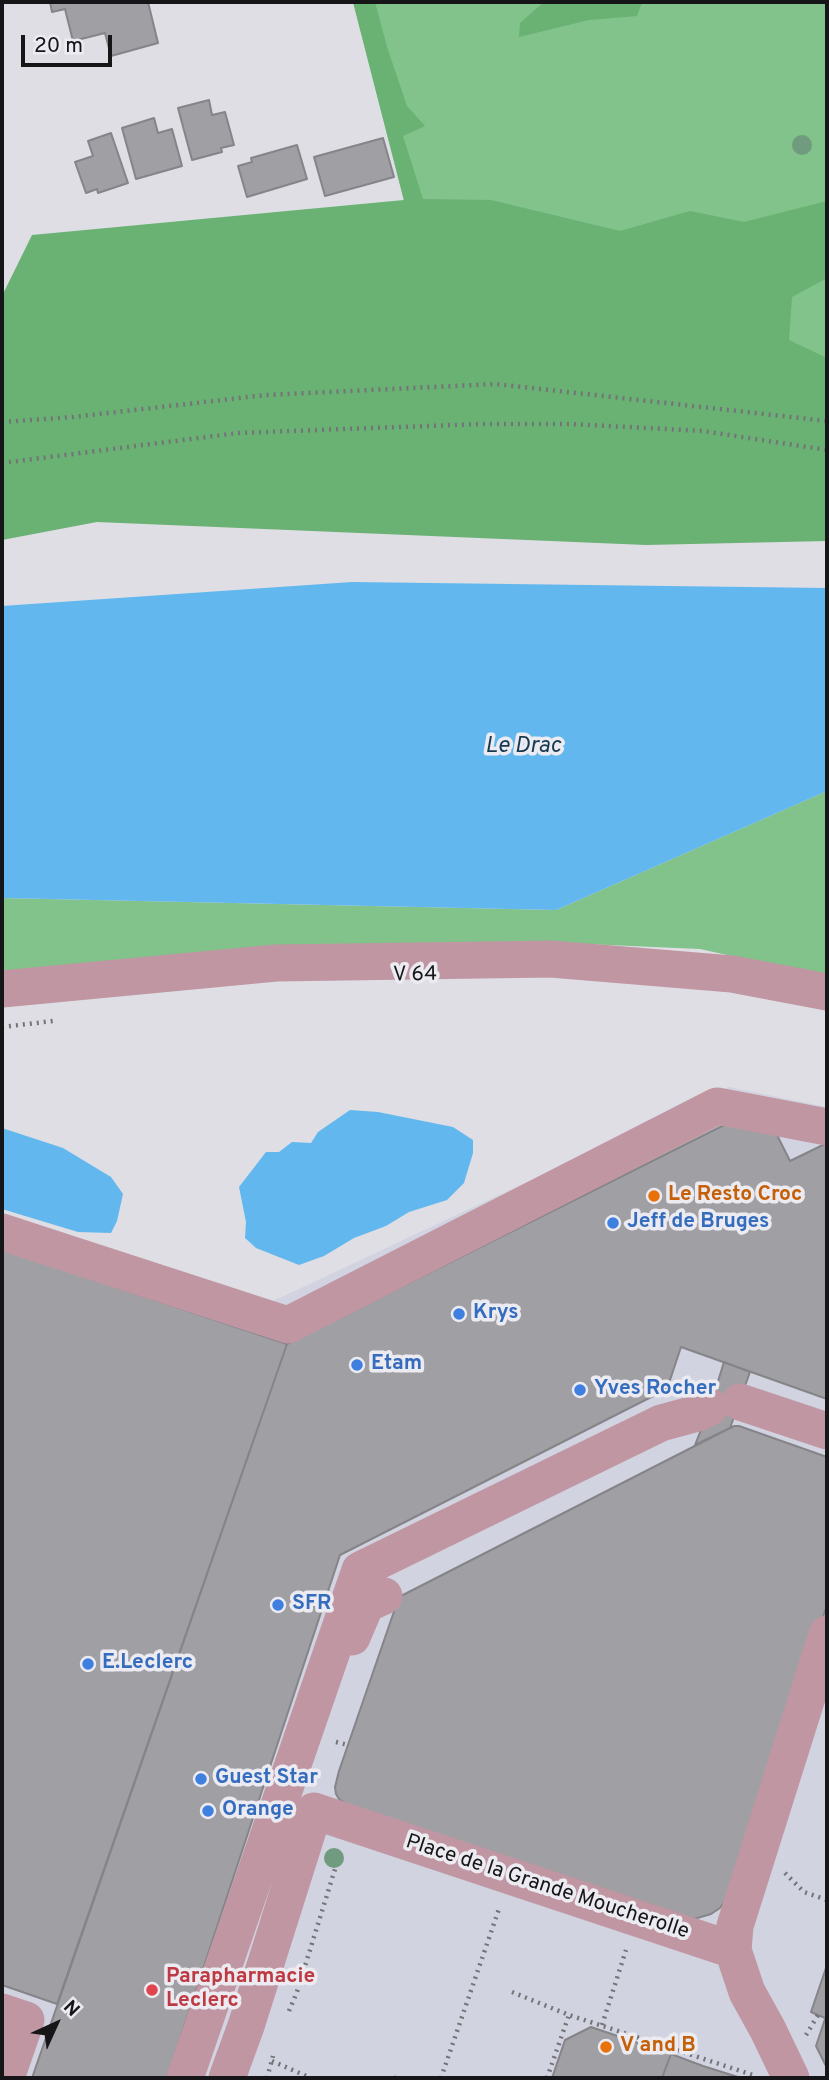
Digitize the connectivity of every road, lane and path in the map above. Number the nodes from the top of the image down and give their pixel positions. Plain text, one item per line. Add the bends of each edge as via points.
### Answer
1 (827, 421) edge
2 (2, 422) edge
3 (827, 450) edge
4 (2, 463) edge
5 (2, 989) edge
6 (827, 992) edge
7 (56, 1020) dead end
8 (2, 1027) edge
9 (827, 1126) edge
10 (2, 1232) edge
11 (716, 1407) junction
12 (827, 1431) edge
13 (635, 1463) dead end
14 (384, 1596) dead end
15 (827, 1634) edge
16 (338, 1635) junction
17 (341, 1850) dead end
18 (778, 1884) dead end
19 (827, 1900) edge
20 (489, 1901) dead end
21 (500, 1905) junction
22 (512, 1909) dead end
23 (626, 1938) junction
24 (733, 1950) junction
25 (638, 1954) dead end
26 (512, 1992) dead end
27 (2, 2012) edge
28 (287, 2014) dead end
29 (569, 2015) junction
30 (602, 2025) junction
31 (275, 2048) dead end
32 (272, 2061) junction
33 (6, 2078) edge
34 (185, 2078) edge
35 (227, 2078) edge
36 (267, 2078) edge
37 (309, 2078) edge
38 (441, 2078) edge
39 (547, 2078) edge
40 (762, 2078) edge
41 (791, 2078) edge

1 - 2 path via 496,384 266,395
3 - 4 path via 703,431 480,424 238,433
5 - 6 street via 276,963 551,959 732,974
7 - 8 path
9 - 10 street via 716,1106 288,1325
11 - 12 street
11 - 13 street via 670,1444
11 - 16 street via 661,1423 360,1570
14 - 16 street via 366,1604 352,1637
15 - 24 street via 735,1926
16 - 34 street
17 - 28 path
18 - 19 path via 783,1871 804,1892
20 - 21 path
21 - 22 path
21 - 38 path
23 - 24 street, Place de la Grande Moucherolle
23 - 25 path
23 - 30 path
23 - 35 street, Place de la Grande Moucherolle via 314,1811
24 - 41 street via 747,1992
26 - 29 path
27 - 33 street via 26,2020
29 - 30 path
29 - 39 path
30 - 40 path
31 - 32 path
32 - 36 path
32 - 37 path

